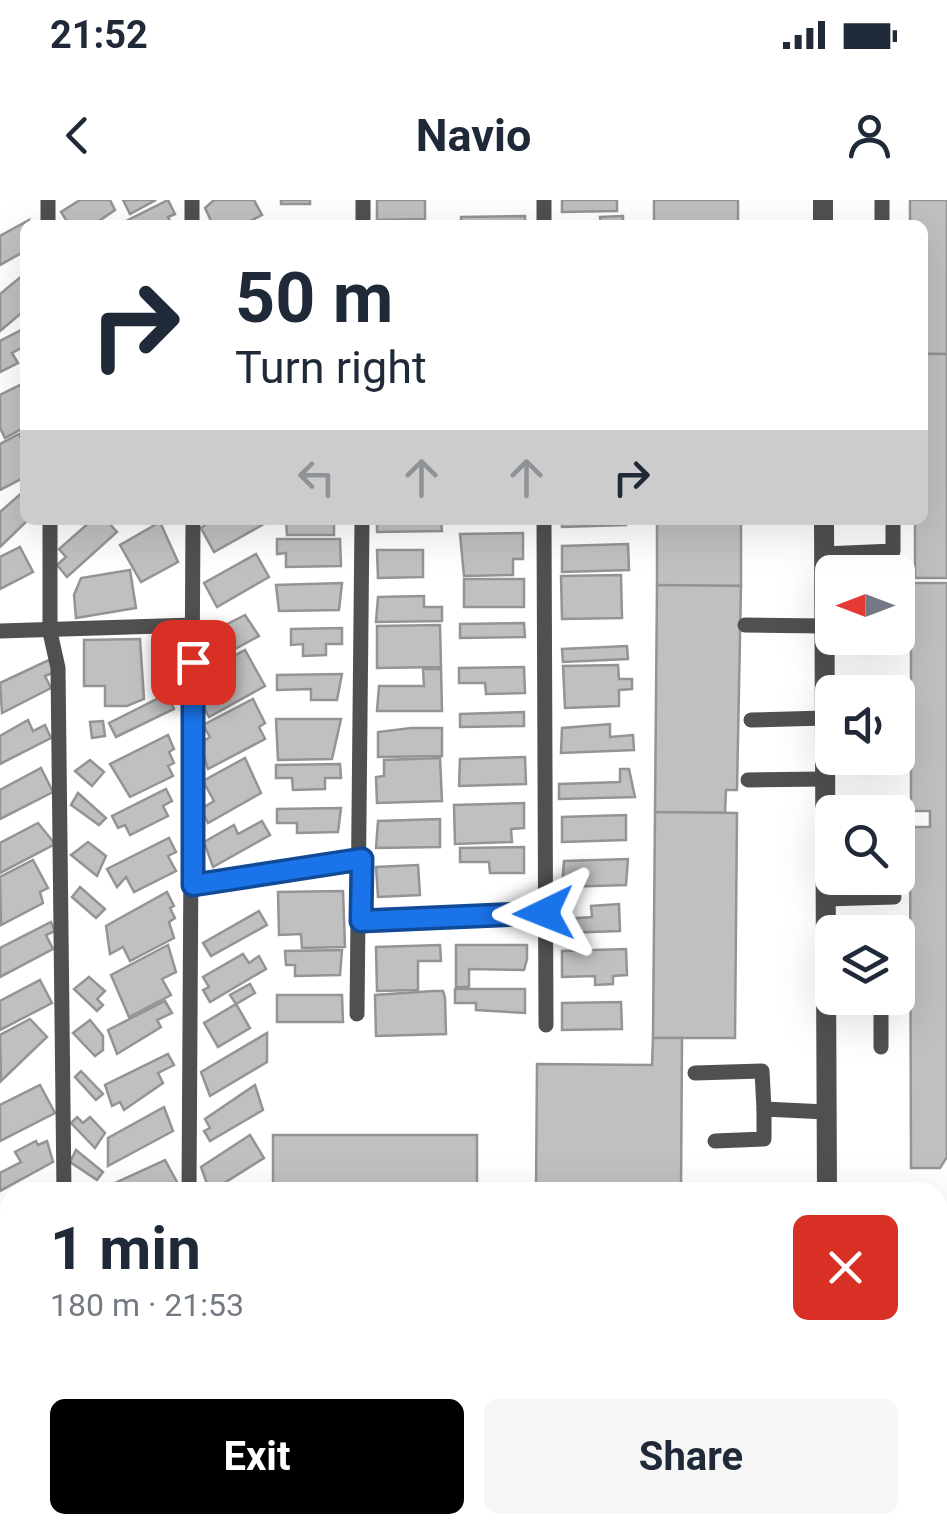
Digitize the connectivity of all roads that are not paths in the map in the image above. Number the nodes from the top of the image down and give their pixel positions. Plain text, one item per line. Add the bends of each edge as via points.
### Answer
1 (50, 525) edge
2 (193, 525) edge
3 (362, 525) edge
4 (544, 525) edge
5 (824, 525) edge
6 (893, 525) edge
7 (824, 554) joint
8 (193, 625) junction
9 (746, 625) dead end
10 (815, 626) edge
11 (0, 631) edge
12 (50, 632) junction
13 (751, 720) dead end
14 (815, 727) edge
15 (825, 775) edge
16 (825, 778) junction
17 (748, 780) dead end
18 (826, 795) edge
19 (362, 859) junction
20 (193, 885) junction
21 (826, 895) edge
22 (894, 898) dead end
23 (826, 899) junction
24 (544, 913) junction
25 (827, 915) edge
26 (361, 921) junction
27 (357, 1014) dead end
28 (828, 1015) edge
29 (881, 1015) edge
30 (546, 1025) dead end
31 (881, 1047) dead end
32 (695, 1073) dead end
33 (764, 1109) junction
34 (826, 1112) junction
35 (715, 1141) dead end
36 (64, 1182) edge
37 (189, 1182) edge
38 (826, 1182) edge

1 - 12 lane
2 - 8 lane
3 - 19 lane
4 - 24 lane
5 - 7 street
6 - 7 lane via 893,550
8 - 12 lane
8 - 20 lane
9 - 10 lane
11 - 12 lane
12 - 36 lane via 58,668
13 - 14 lane
15 - 16 street
16 - 17 lane
16 - 18 street
19 - 20 lane
19 - 26 lane
20 - 37 lane
21 - 23 street
22 - 23 lane
23 - 25 street
24 - 26 lane
24 - 30 lane
26 - 27 lane
28 - 34 street
29 - 31 lane
32 - 33 lane via 762,1070
33 - 34 lane
33 - 35 lane via 764,1139
34 - 38 street

